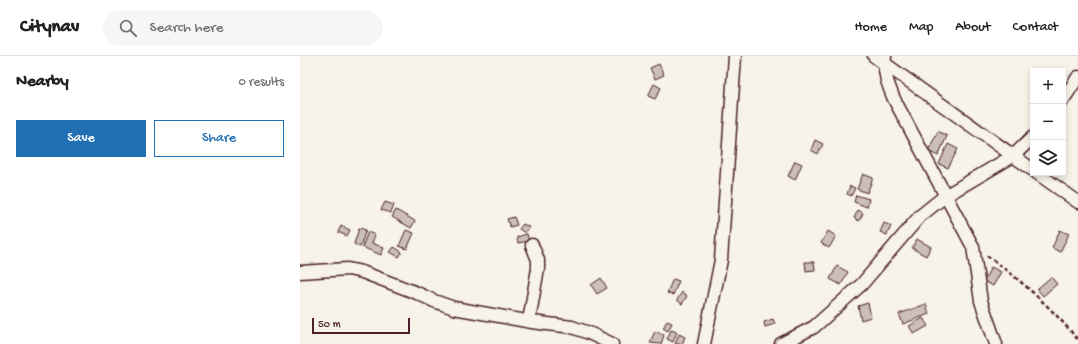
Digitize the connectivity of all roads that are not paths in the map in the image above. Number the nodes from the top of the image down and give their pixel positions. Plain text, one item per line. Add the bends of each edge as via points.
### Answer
1 (735, 56) edge
2 (874, 56) edge
3 (885, 60) edge
4 (1078, 77) edge
5 (1066, 95) edge
6 (1030, 139) edge
7 (1013, 156) junction
8 (1030, 168) edge
9 (1041, 176) edge
10 (945, 196) junction
11 (1078, 202) edge
12 (532, 245) dead end
13 (300, 272) edge
14 (529, 321) junction
15 (612, 344) edge
16 (704, 344) edge
17 (782, 344) edge
18 (996, 344) edge

1 - 16 street via 721,260
2 - 3 street
3 - 7 street
3 - 10 street via 885,76 894,99
4 - 5 street
6 - 7 street
7 - 8 street
7 - 10 street
9 - 11 street
10 - 17 street via 920,216 862,284 823,320 807,332
10 - 18 street via 973,247 981,301
12 - 14 street via 538,260 538,268
13 - 14 street via 348,269 362,272 454,308
14 - 15 street via 572,327

